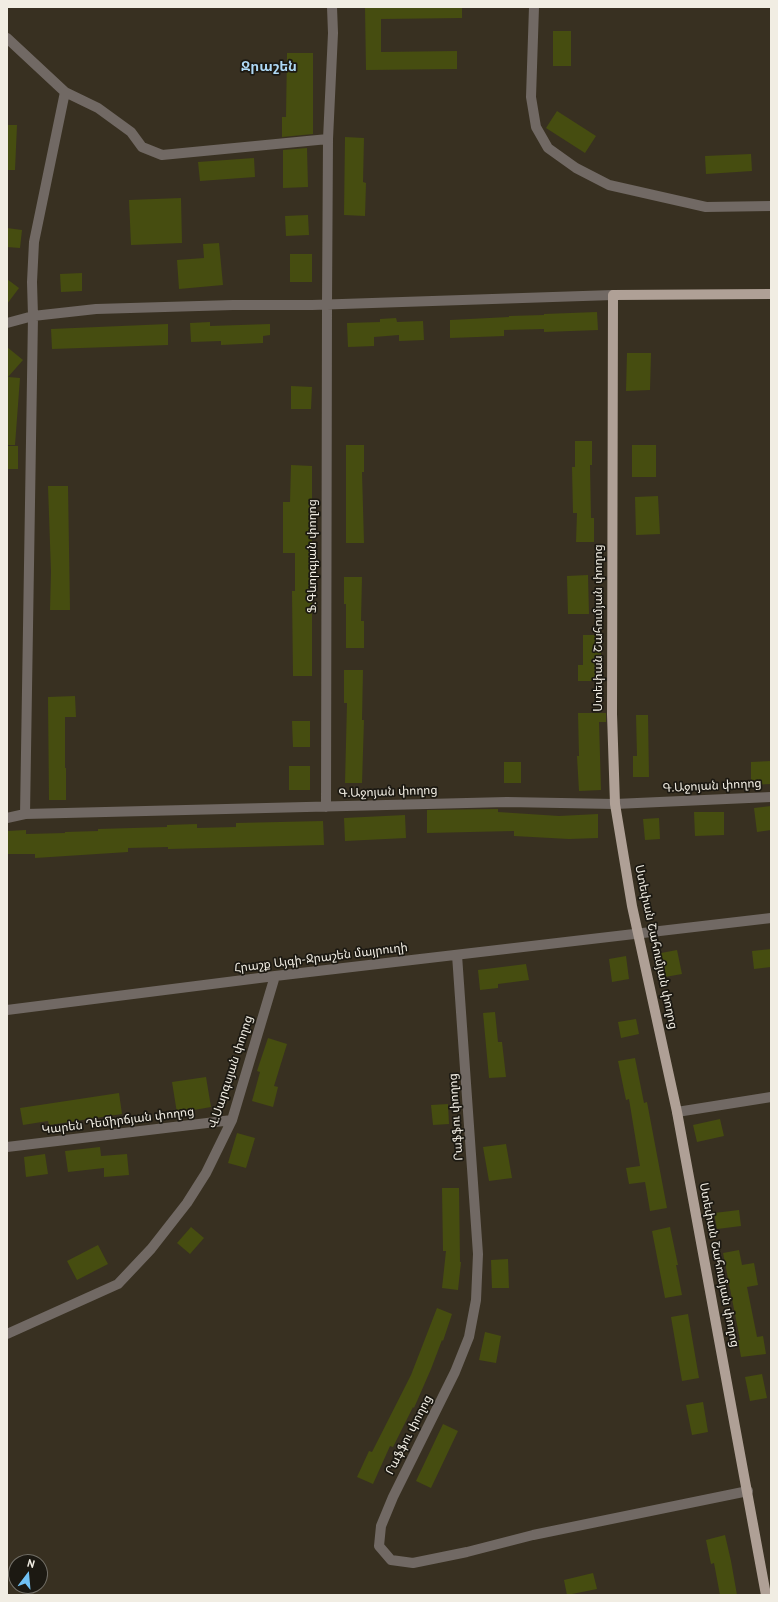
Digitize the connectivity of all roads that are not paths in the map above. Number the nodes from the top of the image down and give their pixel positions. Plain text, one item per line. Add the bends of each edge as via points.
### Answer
1 (332, 7) edge
2 (534, 7) edge
3 (7, 38) edge
4 (65, 92) junction
5 (328, 139) junction
6 (771, 206) edge
7 (771, 294) edge
8 (613, 296) junction
9 (327, 304) junction
10 (33, 316) junction
11 (7, 323) edge
12 (771, 797) edge
13 (616, 804) junction
14 (326, 807) junction
15 (25, 814) junction
16 (7, 818) edge
17 (771, 918) edge
18 (638, 934) junction
19 (457, 955) junction
20 (275, 976) junction
21 (7, 1010) edge
22 (771, 1097) edge
23 (677, 1112) junction
24 (232, 1120) junction
25 (7, 1147) edge
26 (7, 1334) edge
27 (748, 1491) junction
28 (766, 1595) edge

1 - 5 street, Ֆ.Գևորգյան փողոց
2 - 6 street via 531,97 536,127 548,148 576,168 609,185 706,207
3 - 4 street
4 - 5 street via 98,108 131,132 142,147 162,155
4 - 10 street via 34,242
5 - 9 street, Ֆ.Գևորգյան փողոց
7 - 8 main road
8 - 9 street
8 - 13 main road, Ստեփան Շահումյան փողոց via 612,714
9 - 10 street via 233,304 96,309
9 - 14 street, Ֆ.Գևորգյան փողոց
10 - 11 street
10 - 15 street
12 - 13 street, Գ.Աջոյան փողոց
13 - 14 street, Գ.Աջոյան փողոց via 506,802
13 - 18 main road, Ստեփան Շահումյան փողոց
14 - 15 street, Գ.Աջոյան փողոց
15 - 16 street, Գ.Աջոյան փողոց
17 - 18 street, Հրաշք Այգի-Ջրաշեն մայրուղի
18 - 19 street, Հրաշք Այգի-Ջրաշեն մայրուղի
18 - 23 main road, Ստեփան Շահումյան փողոց
19 - 20 street, Հրաշք Այգի-Ջրաշեն մայրուղի
19 - 27 street, Րաֆֆու փողոց via 478,1254 476,1300 469,1337 455,1372 393,1497 381,1526 378,1546 391,1560 413,1563 533,1535
20 - 21 street, Հրաշք Այգի-Ջրաշեն մայրուղի
20 - 24 street, Վ.Սարգսյան փողոց
22 - 23 street
23 - 27 main road, Ստեփան Շահումյան փողոց
24 - 25 street, Կարեն Դեմիրճյան փողոց
24 - 26 street, Վ.Սարգսյան փողոց via 206,1173 187,1203 151,1249 118,1284
27 - 28 main road, Ստեփան Շահումյան փողոց

